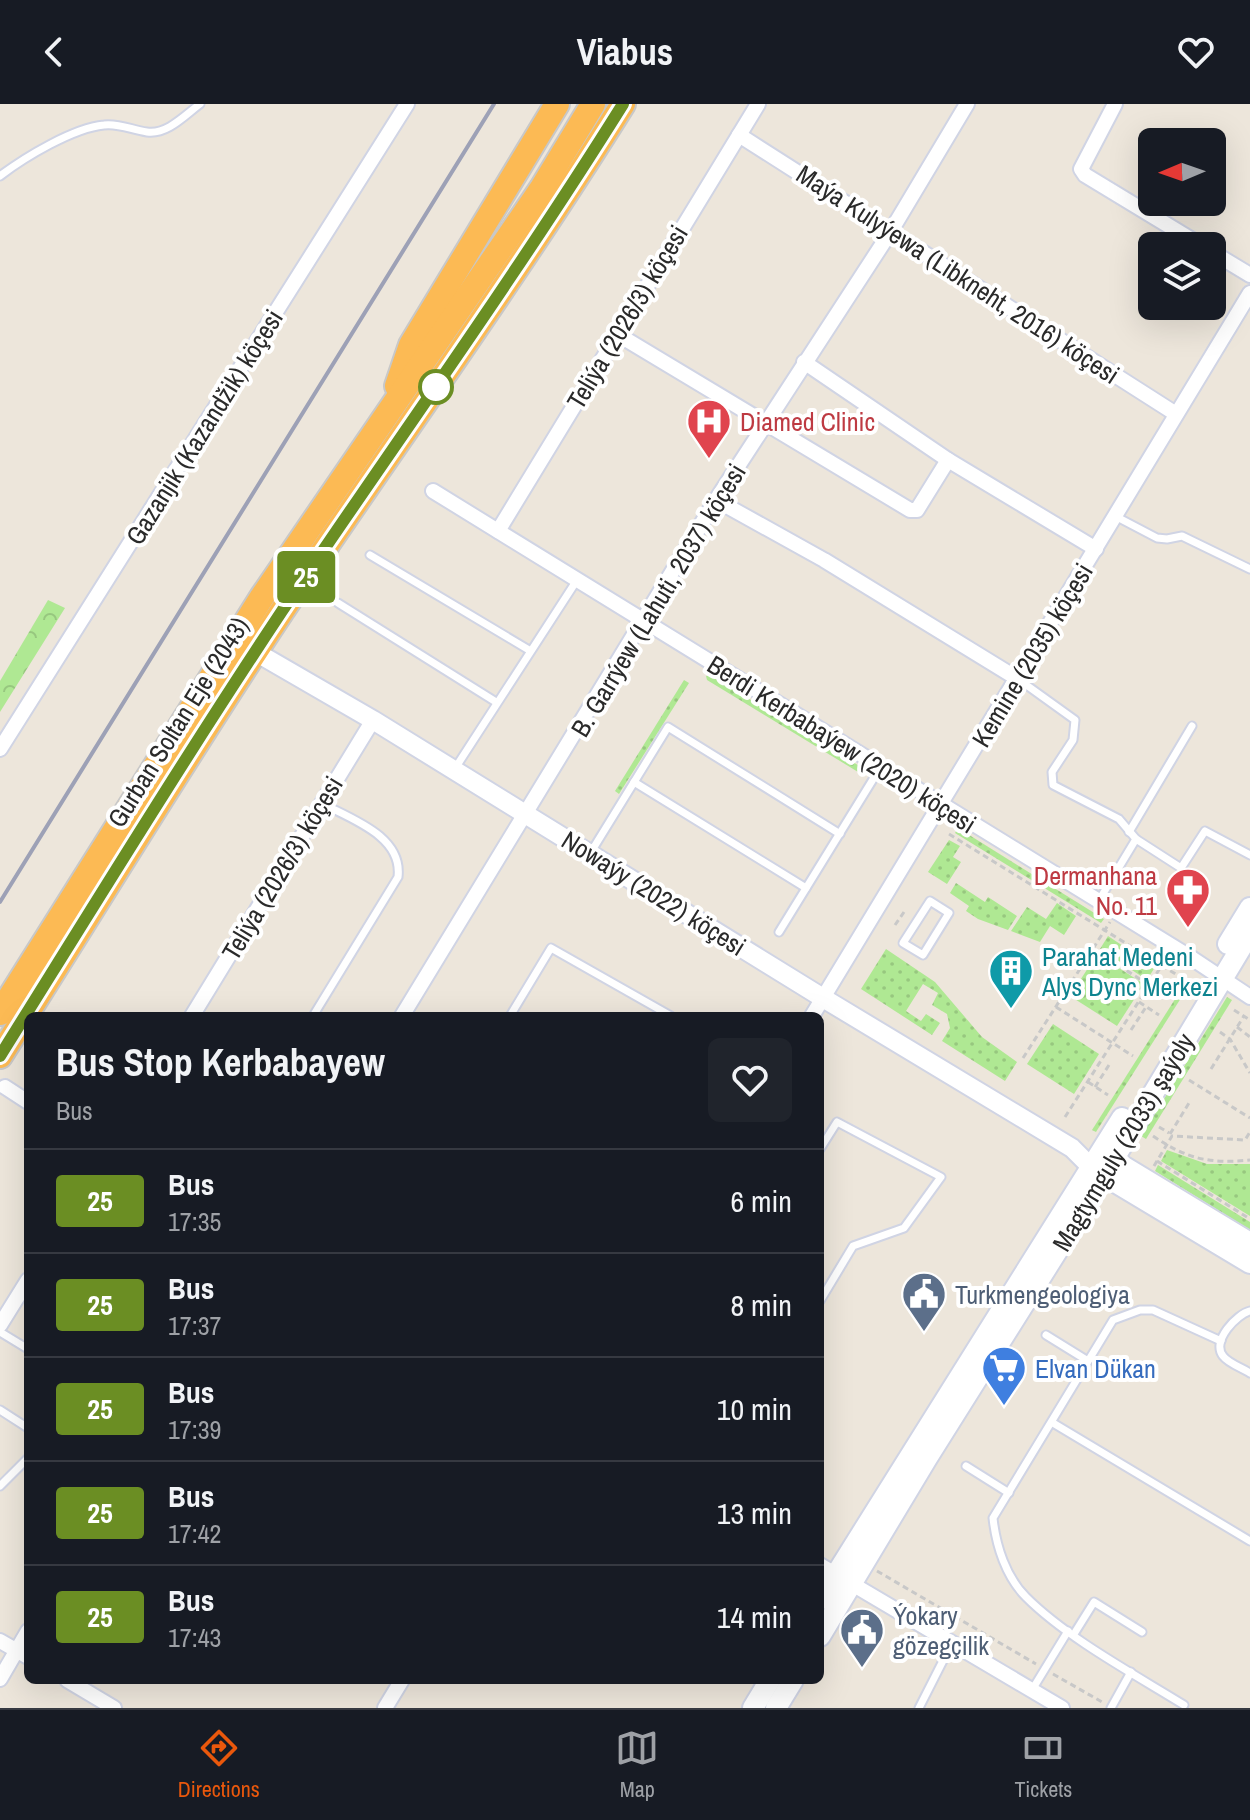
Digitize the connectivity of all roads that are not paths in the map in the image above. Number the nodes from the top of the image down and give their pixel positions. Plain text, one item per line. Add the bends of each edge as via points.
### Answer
1 (200, 104) edge
2 (407, 104) edge
3 (557, 104) edge
4 (593, 104) edge
5 (623, 104) edge
6 (758, 104) edge
7 (967, 104) edge
8 (1115, 104) edge
9 (739, 135) junction
10 (0, 176) edge
11 (891, 231) junction
12 (1179, 232) edge
13 (1226, 260) edge
14 (1250, 275) edge
15 (1250, 293) edge
16 (617, 334) junction
17 (804, 362) junction
18 (389, 413) junction
19 (1176, 414) junction
20 (767, 424) junction
21 (948, 460) junction
22 (433, 491) dead end
23 (716, 500) junction
24 (1115, 516) junction
25 (498, 531) junction
26 (1096, 549) junction
27 (370, 555) dead end
28 (1250, 569) edge
29 (577, 580) junction
30 (338, 603) dead end
31 (644, 622) junction
32 (245, 646) junction
33 (529, 650) junction
34 (1018, 679) junction
35 (496, 702) junction
36 (373, 720) junction
37 (1192, 726) dead end
38 (0, 749) edge
39 (880, 768) junction
40 (454, 770) junction
41 (634, 782) junction
42 (321, 803) junction
43 (941, 806) junction
44 (527, 815) junction
45 (1129, 832) junction
46 (840, 834) junction
47 (1136, 839) junction
48 (590, 854) junction
49 (1250, 855) edge
50 (806, 888) junction
51 (930, 901) joint
52 (1098, 902) junction
53 (1250, 908) edge
54 (779, 932) dead end
55 (1250, 933) edge
56 (1216, 975) junction
57 (1250, 997) edge
58 (823, 998) junction
59 (26, 1012) edge
60 (194, 1012) edge
61 (315, 1012) edge
62 (404, 1012) edge
63 (512, 1012) edge
64 (664, 1012) edge
65 (814, 1012) edge
66 (0, 1013) edge
67 (24, 1016) edge
68 (0, 1056) edge
69 (5, 1087) dead end
70 (24, 1099) edge
71 (824, 1143) edge
72 (1102, 1164) junction
73 (1250, 1243) edge
74 (1250, 1263) edge
75 (24, 1286) edge
76 (824, 1294) edge
77 (1250, 1311) edge
78 (0, 1325) edge
79 (0, 1332) edge
80 (1046, 1335) dead end
81 (1221, 1341) junction
82 (24, 1347) edge
83 (1088, 1361) junction
84 (1250, 1373) edge
85 (0, 1410) edge
86 (1053, 1423) junction
87 (24, 1425) edge
88 (24, 1462) edge
89 (966, 1466) dead end
90 (0, 1486) edge
91 (1009, 1493) junction
92 (1250, 1541) edge
93 (836, 1574) edge
94 (824, 1594) edge
95 (824, 1620) edge
96 (1071, 1632) junction
97 (1142, 1632) dead end
98 (0, 1641) edge
99 (952, 1643) junction
100 (22, 1654) edge
101 (1131, 1672) junction
102 (0, 1679) edge
103 (74, 1684) edge
104 (400, 1684) edge
105 (768, 1684) edge
106 (791, 1684) edge
107 (1032, 1690) junction
108 (1184, 1705) dead end
109 (114, 1708) edge
110 (385, 1708) edge
111 (753, 1708) edge
112 (776, 1708) edge
113 (919, 1708) edge
114 (1062, 1708) edge
115 (1112, 1708) edge

1 - 10 lane via 158,132 118,125 91,128
2 - 38 street, Gazanjik (Kazandžik) köçesi
3 - 18 highway via 411,345
4 - 18 highway, Gurban Soltan Eje (2043)
5 - 32 highway, Gurban Soltan Eje (2043) via 571,186
6 - 9 street, Teliýa (2026/3) köçesi
7 - 11 street, B. Garrýew (Lahuti, 2037) köçesi
8 - 12 street via 1081,169
9 - 11 street, Maýa Kulyýewa (Libkneht, 2016) köçesi
9 - 16 street, Teliýa (2026/3) köçesi
11 - 17 street, B. Garrýew (Lahuti, 2037) köçesi
11 - 19 street, Maýa Kulyýewa (Libkneht, 2016) köçesi
13 - 14 street
15 - 19 street, Kemine (2035) köçesi
16 - 20 street
16 - 25 street, Teliýa (2026/3) köçesi
17 - 20 street, B. Garrýew (Lahuti, 2037) köçesi
17 - 21 street
18 - 32 highway, Gurban Soltan Eje (2043)
19 - 24 street, Kemine (2035) köçesi
20 - 21 street via 910,510 917,510
20 - 23 street, B. Garrýew (Lahuti, 2037) köçesi
21 - 26 street
22 - 25 street, Berdi Kerbabaýew (2020) köçesi
23 - 31 street, B. Garrýew (Lahuti, 2037) köçesi
23 - 34 street
24 - 26 street, Kemine (2035) köçesi
24 - 28 lane via 1157,538 1182,536
25 - 29 street, Berdi Kerbabaýew (2020) köçesi
26 - 34 street, Kemine (2035) köçesi
27 - 33 lane
29 - 31 street, Berdi Kerbabaýew (2020) köçesi
29 - 33 lane
30 - 35 lane
31 - 39 street, Berdi Kerbabaýew (2020) köçesi
31 - 44 street, B. Garrýew (Lahuti, 2037) köçesi
32 - 36 street, Nowaýy (2022) köçesi
32 - 59 highway, Gurban Soltan Eje (2043)
32 - 66 highway, Gurban Soltan Eje (2043)
33 - 35 lane
34 - 43 street, Kemine (2035) köçesi
34 - 45 lane via 1075,720 1073,740 1054,765 1053,785 1119,819
35 - 40 lane
36 - 40 street, Nowaýy (2022) köçesi
36 - 42 street, Teliýa (2026/3) köçesi
37 - 45 lane
39 - 43 street, Berdi Kerbabaýew (2020) köçesi
39 - 46 lane
40 - 44 street, Nowaýy (2022) köçesi
41 - 46 lane via 668,727
41 - 48 lane
41 - 50 lane
42 - 60 street, Teliýa (2026/3) köçesi
42 - 61 lane via 377,834 399,866 398,877
43 - 52 street, Berdi Kerbabaýew (2020) köçesi
43 - 58 street, Kemine (2035) köçesi
44 - 48 street, Nowaýy (2022) köçesi
44 - 62 street, B. Garrýew (Lahuti, 2037) köçesi
45 - 47 lane
46 - 50 lane
47 - 49 lane via 1181,868 1205,831
47 - 52 lane
48 - 58 street, Nowaýy (2022) köçesi
50 - 54 lane
51 - 51 lane via 949,913 923,955 903,943
52 - 56 street, Berdi Kerbabaýew (2020) köçesi
53 - 56 main road, Magtymguly (2033) şaýoly
55 - 56 main road, Magtymguly (2033) şaýoly
56 - 57 street, Berdi Kerbabaýew (2020) köçesi
56 - 72 main road, Magtymguly (2033) şaýoly
58 - 65 street, Kemine (2035) köçesi
58 - 72 street, Nowaýy (2022) köçesi
63 - 64 lane via 551,948
67 - 68 highway, Gurban Soltan Eje (2043)
69 - 70 street
71 - 76 lane via 837,1122 941,1177 904,1228 853,1246
72 - 73 main road, Nowaýy (2022) köçesi
72 - 74 main road, Nowaýy (2022) köçesi
72 - 93 main road, Magtymguly (2033) şaýoly via 927,1458
75 - 78 street
77 - 81 lane via 1236,1318
79 - 82 lane
80 - 83 lane
81 - 83 lane via 1166,1314 1140,1310 1113,1320
81 - 84 lane via 1223,1356
83 - 86 lane
85 - 87 lane
86 - 91 lane
86 - 92 lane
88 - 90 lane
89 - 91 lane
91 - 96 lane via 993,1518 1004,1564 1024,1596
93 - 94 main road, Magtymguly (2033) şaýoly
93 - 95 main road, Magtymguly (2033) şaýoly
93 - 99 street
96 - 97 lane via 1094,1602
96 - 101 lane
96 - 107 lane
98 - 100 street
99 - 107 street
99 - 113 lane
100 - 102 street
101 - 108 lane
101 - 115 lane
103 - 109 street
104 - 110 street
105 - 111 main road
106 - 112 main road
107 - 114 street

